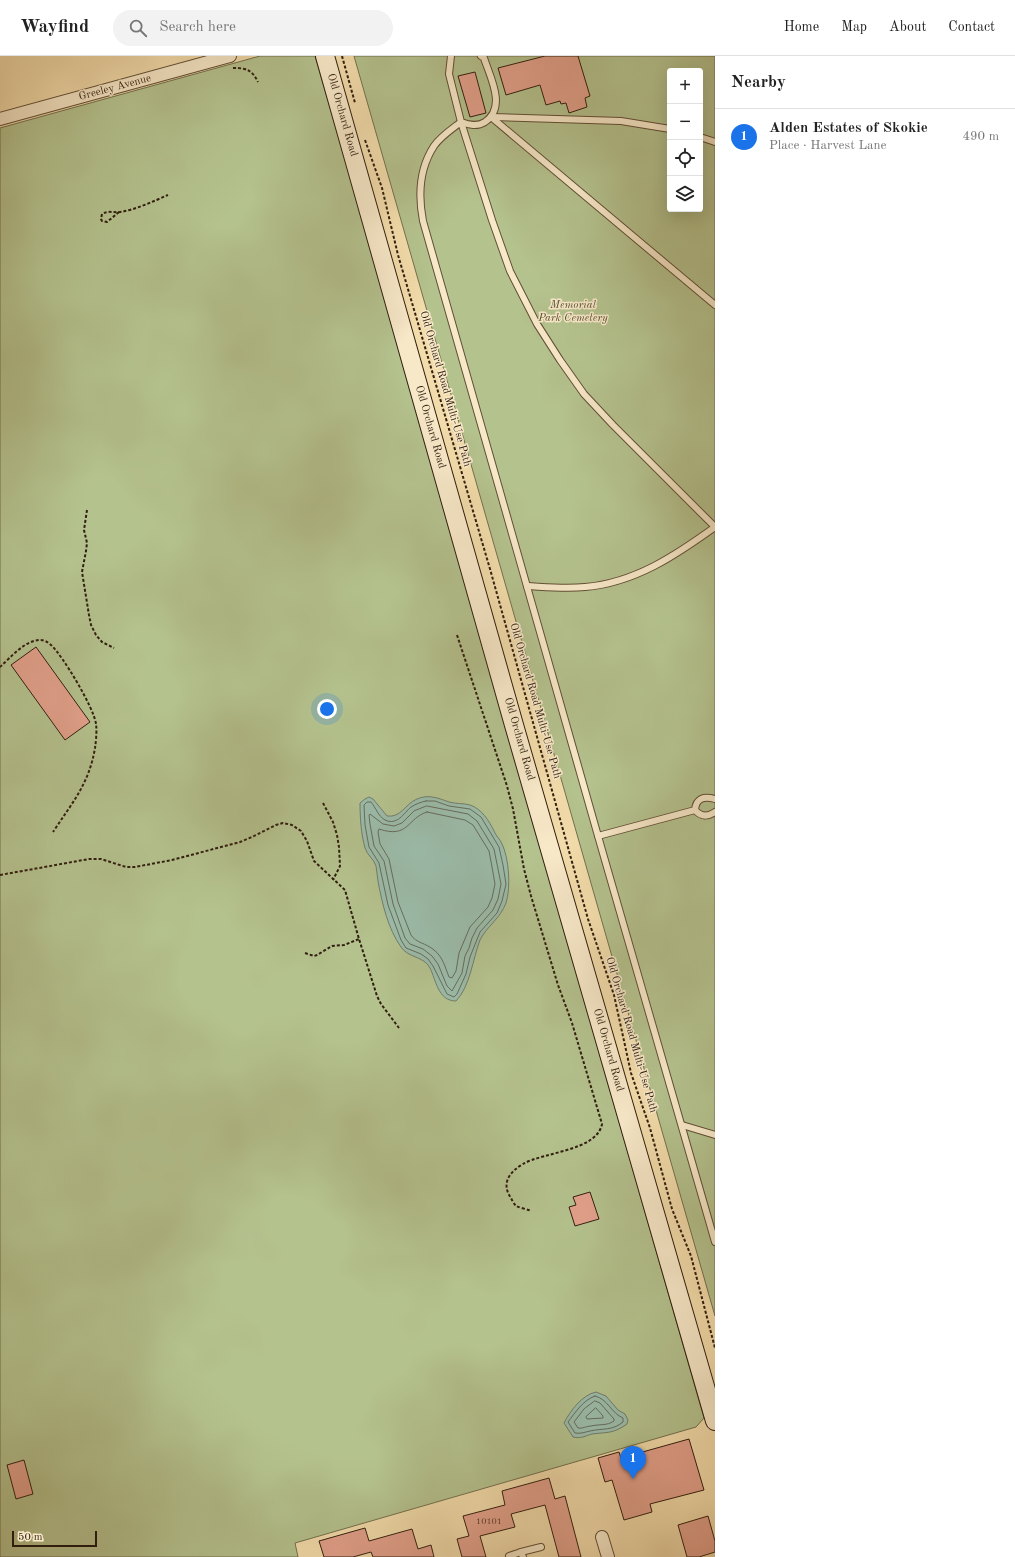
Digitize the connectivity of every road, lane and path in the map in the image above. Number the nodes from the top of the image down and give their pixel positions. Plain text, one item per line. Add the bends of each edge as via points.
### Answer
1 (230, 56) edge
2 (325, 56) edge
3 (342, 56) edge
4 (451, 56) edge
5 (481, 56) edge
6 (227, 69) dead end
7 (258, 82) dead end
8 (355, 105) dead end
9 (491, 117) junction
10 (0, 119) edge
11 (461, 122) junction
12 (667, 128) edge
13 (364, 137) dead end
14 (703, 138) edge
15 (715, 142) edge
16 (168, 196) dead end
17 (120, 212) junction
18 (715, 305) edge
19 (87, 510) dead end
20 (715, 527) edge
21 (526, 586) junction
22 (457, 635) dead end
23 (114, 648) dead end
24 (0, 667) edge
25 (715, 799) edge
26 (323, 803) dead end
27 (695, 810) junction
28 (715, 812) edge
29 (53, 832) dead end
30 (598, 836) junction
31 (0, 875) edge
32 (333, 880) junction
33 (359, 939) junction
34 (305, 953) dead end
35 (399, 1028) dead end
36 (682, 1125) junction
37 (715, 1135) edge
38 (531, 1211) dead end
39 (715, 1242) edge
40 (715, 1348) edge
41 (715, 1421) edge
42 (602, 1537) dead end
43 (541, 1547) dead end
44 (522, 1555) edge
45 (509, 1556) dead end
46 (608, 1557) edge

1 - 10 street, Greeley Avenue
2 - 41 main road, Old Orchard Road via 514,725
3 - 8 path
4 - 11 lane via 449,74
5 - 9 lane via 484,58 496,100 496,108
6 - 7 path via 248,70
9 - 11 lane via 484,123 475,125
9 - 12 lane via 622,121
9 - 18 lane
11 - 20 lane via 510,271 541,330 584,394
11 - 21 lane via 439,140 427,158 419,187 420,204
13 - 40 path, Old Orchard Road Multi-Use Path via 382,188 398,255 490,569 588,919 614,994 631,1073 650,1128 672,1209 691,1256
14 - 15 lane
16 - 17 path
17 - 17 path via 105,212 101,219 107,222
19 - 23 path via 84,530 86,551 82,572 89,615 96,635 102,642
20 - 21 lane via 683,550 635,575 587,587
21 - 30 lane
22 - 38 path via 507,786 531,896 602,1124 598,1134 588,1141 524,1163 511,1174 506,1182 507,1192 516,1206
24 - 29 path via 32,642 45,641 51,644 60,656 91,706 96,724 95,747 89,773 83,787
25 - 27 lane via 704,797 698,800
26 - 32 path via 333,822 339,847 340,866
27 - 28 lane via 701,816
27 - 30 lane
30 - 36 lane
31 - 32 path via 90,859 101,859 126,867 149,865 240,842 276,825 287,823 300,831 307,841 314,861
32 - 33 path via 345,890
33 - 34 path via 344,945 332,946 314,956
33 - 35 path via 377,996
36 - 37 lane
36 - 39 lane
42 - 46 street
43 - 44 lane
44 - 45 lane

